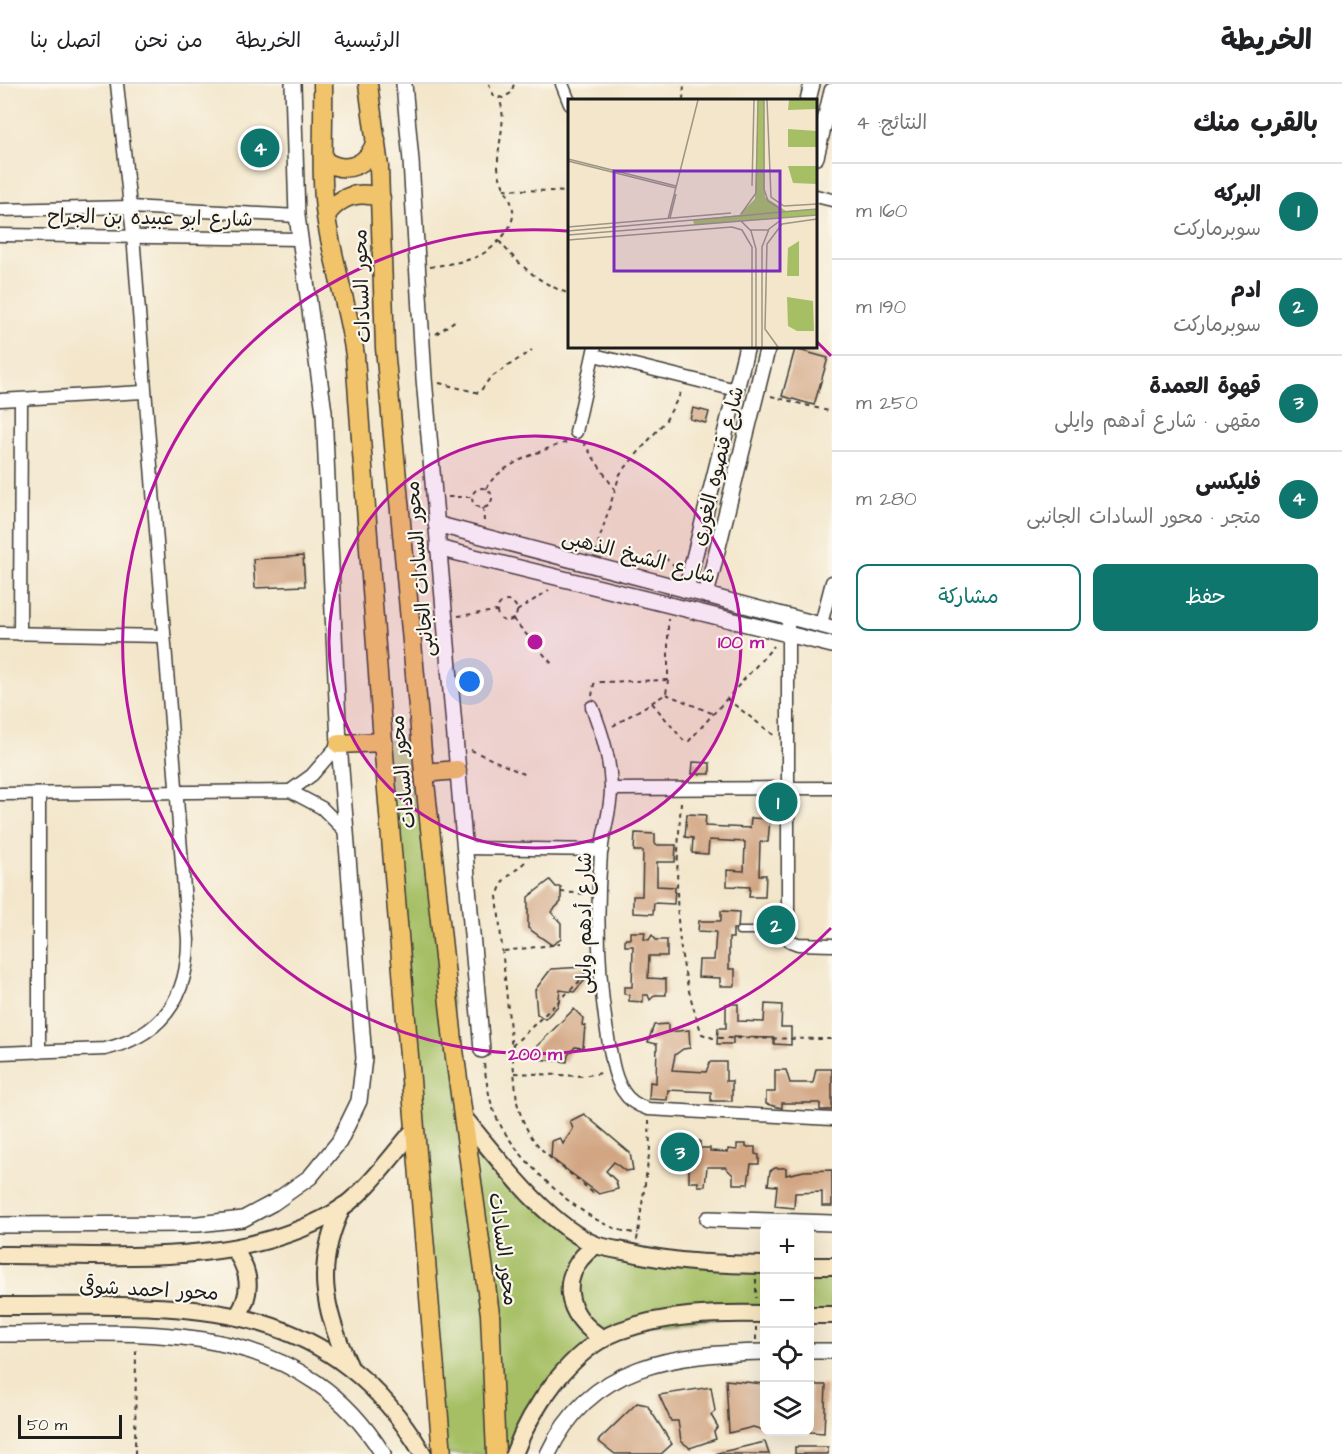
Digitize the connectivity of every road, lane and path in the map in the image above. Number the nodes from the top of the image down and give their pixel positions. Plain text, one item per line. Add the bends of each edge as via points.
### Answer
1 (117, 84) edge
2 (293, 84) edge
3 (323, 84) edge
4 (368, 84) edge
5 (404, 84) edge
6 (489, 84) edge
7 (514, 84) edge
8 (563, 84) edge
9 (684, 84) edge
10 (812, 84) edge
11 (832, 91) edge
12 (499, 98) junction
13 (568, 99) edge
14 (683, 99) edge
15 (808, 99) edge
16 (376, 140) junction
17 (817, 153) edge
18 (325, 161) junction
19 (503, 189) junction
20 (568, 192) edge
21 (817, 196) edge
22 (381, 198) junction
23 (832, 200) edge
24 (130, 207) junction
25 (0, 210) edge
26 (326, 215) junction
27 (297, 216) junction
28 (0, 235) edge
29 (133, 235) junction
30 (300, 238) junction
31 (499, 241) junction
32 (417, 269) junction
33 (568, 293) edge
34 (456, 320) dead end
35 (421, 344) junction
36 (746, 348) edge
37 (768, 348) edge
38 (532, 350) dead end
39 (594, 351) edge
40 (424, 378) junction
41 (688, 378) junction
42 (736, 390) junction
43 (143, 392) junction
44 (757, 393) junction
45 (0, 400) edge
46 (21, 400) junction
47 (832, 412) edge
48 (576, 432) junction
49 (486, 489) junction
50 (615, 490) junction
51 (434, 497) junction
52 (472, 497) junction
53 (436, 524) junction
54 (438, 548) junction
55 (658, 552) dead end
56 (591, 565) junction
57 (567, 578) junction
58 (832, 582) edge
59 (687, 584) junction
60 (706, 595) junction
61 (668, 603) junction
62 (496, 611) junction
63 (517, 611) junction
64 (444, 618) junction
65 (513, 619) junction
66 (787, 625) junction
67 (826, 626) edge
68 (0, 633) edge
69 (20, 634) junction
70 (164, 636) junction
71 (832, 645) edge
72 (552, 665) dead end
73 (668, 680) junction
74 (666, 694) junction
75 (727, 699) junction
76 (652, 703) junction
77 (592, 707) joint
78 (714, 714) junction
79 (602, 733) junction
80 (454, 741) junction
81 (383, 742) junction
82 (339, 744) junction
83 (786, 745) junction
84 (457, 770) junction
85 (424, 773) junction
86 (526, 775) dead end
87 (681, 787) junction
88 (787, 787) junction
89 (832, 788) edge
90 (611, 789) junction
91 (290, 791) junction
92 (177, 792) junction
93 (0, 794) edge
94 (39, 794) junction
95 (348, 834) junction
96 (464, 848) junction
97 (538, 850) junction
98 (602, 850) junction
99 (561, 892) dead end
100 (599, 896) junction
101 (739, 931) dead end
102 (788, 931) junction
103 (560, 944) dead end
104 (832, 945) edge
105 (503, 951) junction
106 (599, 963) junction
107 (832, 1039) edge
108 (512, 1046) junction
109 (482, 1050) joint
110 (39, 1052) junction
111 (0, 1053) edge
112 (614, 1071) junction
113 (515, 1073) junction
114 (648, 1109) junction
115 (464, 1118) junction
116 (832, 1119) edge
117 (415, 1129) junction
118 (596, 1196) dead end
119 (343, 1205) junction
120 (708, 1219) dead end
121 (832, 1223) edge
122 (0, 1225) edge
123 (638, 1233) junction
124 (596, 1245) junction
125 (233, 1248) junction
126 (635, 1254) junction
127 (0, 1255) edge
128 (760, 1265) edge
129 (814, 1266) edge
130 (832, 1266) edge
131 (0, 1306) edge
132 (760, 1314) edge
133 (814, 1315) edge
134 (832, 1315) edge
135 (238, 1316) junction
136 (0, 1334) edge
137 (136, 1334) junction
138 (604, 1339) junction
139 (814, 1351) edge
140 (832, 1351) edge
141 (760, 1352) edge
142 (350, 1366) junction
143 (135, 1454) edge
144 (382, 1454) edge
145 (423, 1454) edge
146 (442, 1454) edge
147 (496, 1454) edge
148 (514, 1454) edge
149 (548, 1454) edge

1 - 24 street
2 - 27 street
3 - 18 main road, محور السادات
4 - 16 main road, محور السادات
5 - 32 street, محور السادات الجانبى
6 - 12 path via 491,92
7 - 12 path via 508,96
8 - 13 street
9 - 14 path
10 - 15 street
11 - 17 street
12 - 19 path via 503,120 498,166
16 - 18 main road via 370,156 356,166 340,168
16 - 22 main road, محور السادات
18 - 26 main road, محور السادات
19 - 20 path
19 - 31 path via 513,209 512,222
21 - 23 street
22 - 26 main road via 350,196 332,206
22 - 85 main road, محور السادات via 385,348
24 - 25 street, شارع ابو عبيده بن الجراح
24 - 27 street, شارع ابو عبيده بن الجراح
24 - 29 street
26 - 81 main road, محور السادات via 355,357
27 - 30 street
28 - 29 street, شارع ابو عبيده بن الجراح
29 - 30 street, شارع ابو عبيده بن الجراح
29 - 43 street
30 - 82 street via 324,412
31 - 32 path via 477,259
31 - 33 path via 533,276
32 - 35 street, محور السادات الجانبى
34 - 35 path
35 - 40 street, محور السادات الجانبى
36 - 42 street, شارع قنصوه الغورى
37 - 44 street, شارع قنصوه الغورى
38 - 40 path via 490,378 478,393
39 - 41 street
39 - 48 street
40 - 51 street, محور السادات الجانبى
41 - 42 street
41 - 50 path via 666,420 620,474
42 - 59 street, شارع قنصوه الغورى
43 - 46 street
43 - 70 street
44 - 47 path
44 - 60 street, شارع قنصوه الغورى
45 - 46 street
46 - 69 street
48 - 49 path via 569,441 496,474
48 - 50 path
49 - 52 path via 477,490
49 - 52 path via 492,500 488,507 479,508
50 - 56 path
51 - 52 path
51 - 53 street, محور السادات الجانبى
53 - 54 street, محور السادات الجانبى
53 - 56 street, شارع الشيخ الذهبى
54 - 57 street, شارع الشيخ الذهبى
54 - 64 street, محور السادات الجانبى
55 - 59 path
56 - 59 street, شارع الشيخ الذهبى
57 - 61 street, شارع الشيخ الذهبى
57 - 63 path
58 - 67 street
59 - 60 street, شارع الشيخ الذهبى
60 - 66 street, شارع الشيخ الذهبى
61 - 66 street, شارع الشيخ الذهبى
61 - 73 path
62 - 63 path via 500,603 509,601
62 - 64 path
62 - 65 path via 500,619
63 - 65 path
64 - 80 street, محور السادات الجانبى
65 - 72 path
66 - 67 street, شارع الشيخ الذهبى
66 - 71 street, شارع الشيخ الذهبى
66 - 75 path
66 - 83 street
68 - 69 street
69 - 70 street
70 - 92 street
73 - 74 path
73 - 77 path via 594,684
74 - 76 path
74 - 78 path
75 - 78 path
75 - 83 path
76 - 78 path via 687,742
76 - 79 path
77 - 79 street, شارع أدهم وايلى
79 - 90 street, شارع أدهم وايلى via 610,761
80 - 84 street, محور السادات الجانبى
80 - 86 path
81 - 82 main road
81 - 117 main road, محور السادات
82 - 91 street via 312,775
82 - 95 street
83 - 88 street
84 - 85 main road
84 - 96 street, محور السادات الجانبى
85 - 115 main road, محور السادات
87 - 88 street
87 - 90 street
87 - 107 path via 676,907 684,976 702,1034 713,1038
88 - 89 street
88 - 102 street
90 - 98 street, شارع أدهم وايلى
91 - 92 street
91 - 95 street via 322,808
92 - 94 street
92 - 110 street via 188,940 187,972 177,1001 156,1023 119,1046
93 - 94 street
94 - 110 street
95 - 122 street via 364,1059 359,1101 339,1142 310,1177 243,1219 198,1224
96 - 97 street
96 - 109 street, محور السادات الجانبى
97 - 98 street
97 - 105 path via 499,888
98 - 100 street, شارع أدهم وايلى
99 - 100 path
100 - 106 street, شارع أدهم وايلى
101 - 102 lane
102 - 104 street via 794,943
103 - 105 path
105 - 108 path
106 - 108 path
106 - 112 street, شارع أدهم وايلى
108 - 113 path
109 - 123 path via 487,1088 500,1125 524,1159 555,1191 594,1218
110 - 111 street
112 - 113 path via 581,1076
112 - 114 street, شارع أدهم وايلى via 628,1098
113 - 118 path via 525,1129 537,1147 577,1176
114 - 116 street
114 - 123 path via 650,1148
115 - 124 main road via 531,1195 571,1230
115 - 147 main road, محور السادات via 490,1314
117 - 119 main road, محور احمد شوقى via 374,1177
117 - 146 main road, محور السادات
119 - 125 main road, محور احمد شوقى via 285,1236
119 - 142 main road via 327,1252 324,1284 329,1317
120 - 121 street
123 - 126 path
124 - 126 main road
124 - 138 main road via 575,1267 570,1297 584,1325
125 - 127 main road, محور احمد شوقى via 188,1254
125 - 135 main road via 248,1276 247,1297
126 - 128 main road via 694,1263
129 - 130 main road
131 - 135 main road, محور احمد شوقى via 160,1307
132 - 138 main road via 678,1318 634,1327
133 - 134 main road
135 - 142 main road, محور احمد شوقى via 308,1340
136 - 137 street
137 - 143 path
137 - 144 street via 224,1343 267,1356 300,1372 332,1395 370,1433
138 - 148 main road via 555,1382 532,1415
139 - 140 street
141 - 149 street via 667,1360 614,1380 590,1395 571,1414
142 - 145 main road, محور احمد شوقى via 384,1399

